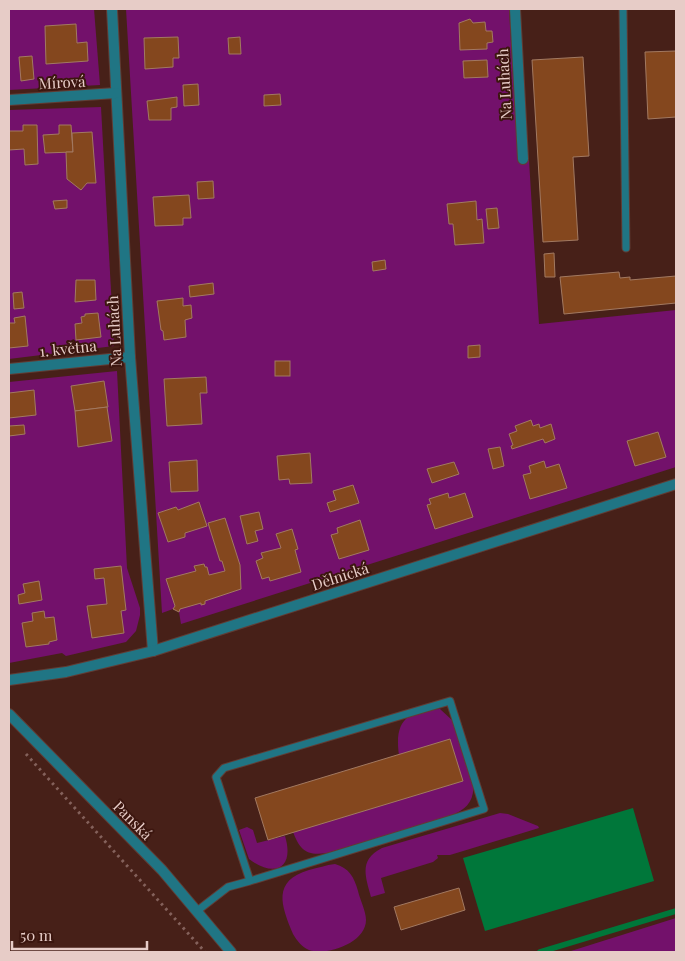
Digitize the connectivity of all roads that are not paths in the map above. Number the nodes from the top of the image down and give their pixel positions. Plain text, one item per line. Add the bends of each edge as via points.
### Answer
1 (112, 9) edge
2 (515, 9) edge
3 (623, 9) edge
4 (116, 93) junction
5 (9, 100) edge
6 (523, 158) dead end
7 (626, 248) dead end
8 (130, 356) junction
9 (9, 369) edge
10 (676, 484) edge
11 (153, 651) junction
12 (9, 680) edge
13 (9, 714) edge
14 (250, 880) junction
15 (197, 911) junction
16 (231, 952) edge

1 - 4 street, Na Luhách
2 - 6 street, Na Luhách
3 - 7 lane
4 - 5 street, Mírová
4 - 8 street, Na Luhách
8 - 9 street, 1. května
8 - 11 street, Na Luhách
10 - 11 street, Dělnická
11 - 12 street, Dělnická via 66,672
13 - 15 street, Panská via 162,870
14 - 14 lane via 484,809 450,701 224,768 216,777
14 - 15 lane via 228,887
15 - 16 street, Panská

